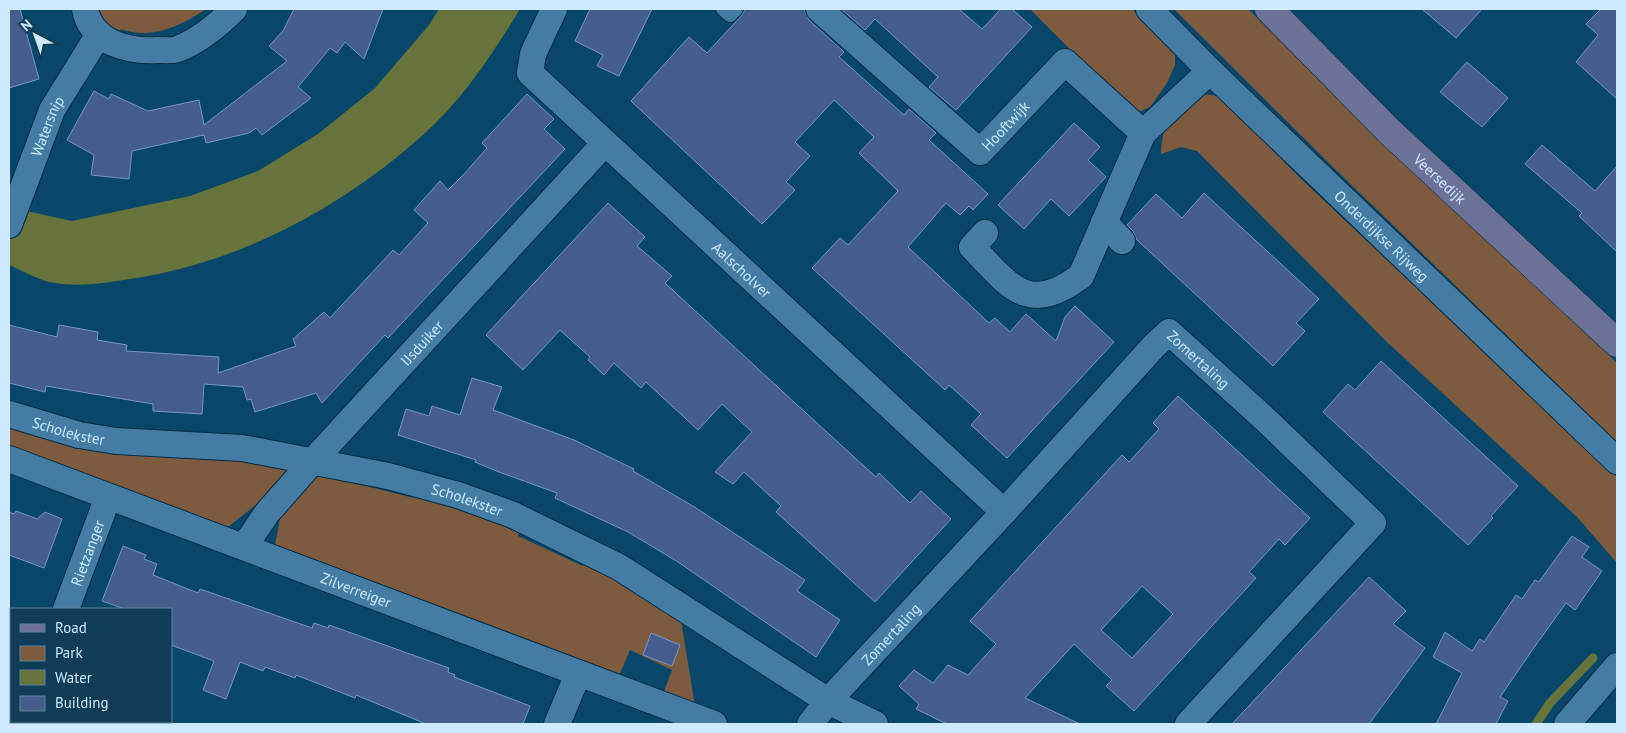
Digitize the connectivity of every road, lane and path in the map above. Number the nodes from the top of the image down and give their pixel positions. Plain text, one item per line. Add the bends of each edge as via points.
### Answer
1 (85, 9) edge
2 (234, 9) edge
3 (554, 9) edge
4 (723, 9) edge
5 (736, 9) edge
6 (819, 9) edge
7 (1149, 9) edge
8 (1269, 9) edge
9 (99, 34) junction
10 (1210, 71) junction
11 (1144, 133) junction
12 (605, 143) junction
13 (1104, 222) junction
14 (9, 225) edge
15 (985, 233) dead end
16 (1122, 241) dead end
17 (1617, 343) edge
18 (9, 414) edge
19 (9, 459) edge
20 (1617, 461) edge
21 (312, 462) junction
22 (108, 497) junction
23 (1004, 512) junction
24 (244, 547) junction
25 (66, 608) edge
26 (1617, 666) edge
27 (578, 674) junction
28 (828, 701) junction
29 (708, 723) edge
30 (557, 724) edge
31 (810, 724) edge
32 (876, 724) edge
33 (1188, 724) edge
34 (1566, 724) edge

1 - 9 street via 87,18
2 - 9 street via 215,28 176,49 139,51 118,46
3 - 12 street, Aalscholver via 533,54 530,73
4 - 5 lane via 730,15
6 - 11 street, Hooftwijk via 980,152 1065,62
7 - 10 street, Onderdijkse Rijweg
8 - 17 main road, Veersedijk via 1389,131
9 - 14 street, Watersnip via 52,110
10 - 11 street
10 - 20 street, Onderdijkse Rijweg
11 - 13 street
12 - 21 street, IJsduiker
12 - 23 street, Aalscholver
13 - 15 street via 1081,276 1063,290 1032,296 1012,287 972,247
13 - 16 street
18 - 21 street, Scholekster via 79,435 116,442 242,448
19 - 22 street, Zilverreiger
21 - 24 street, IJsduiker via 267,513
21 - 28 street, Scholekster via 388,476 513,515 619,567
22 - 24 street, Zilverreiger
22 - 25 street, Rietzanger
23 - 28 street, Zomertaling
23 - 33 street, Zomertaling via 1169,332 1373,523
24 - 27 street, Zilverreiger
26 - 34 street
27 - 29 street, Zilverreiger
27 - 30 street
28 - 31 street, Zomertaling
28 - 32 street, Scholekster

